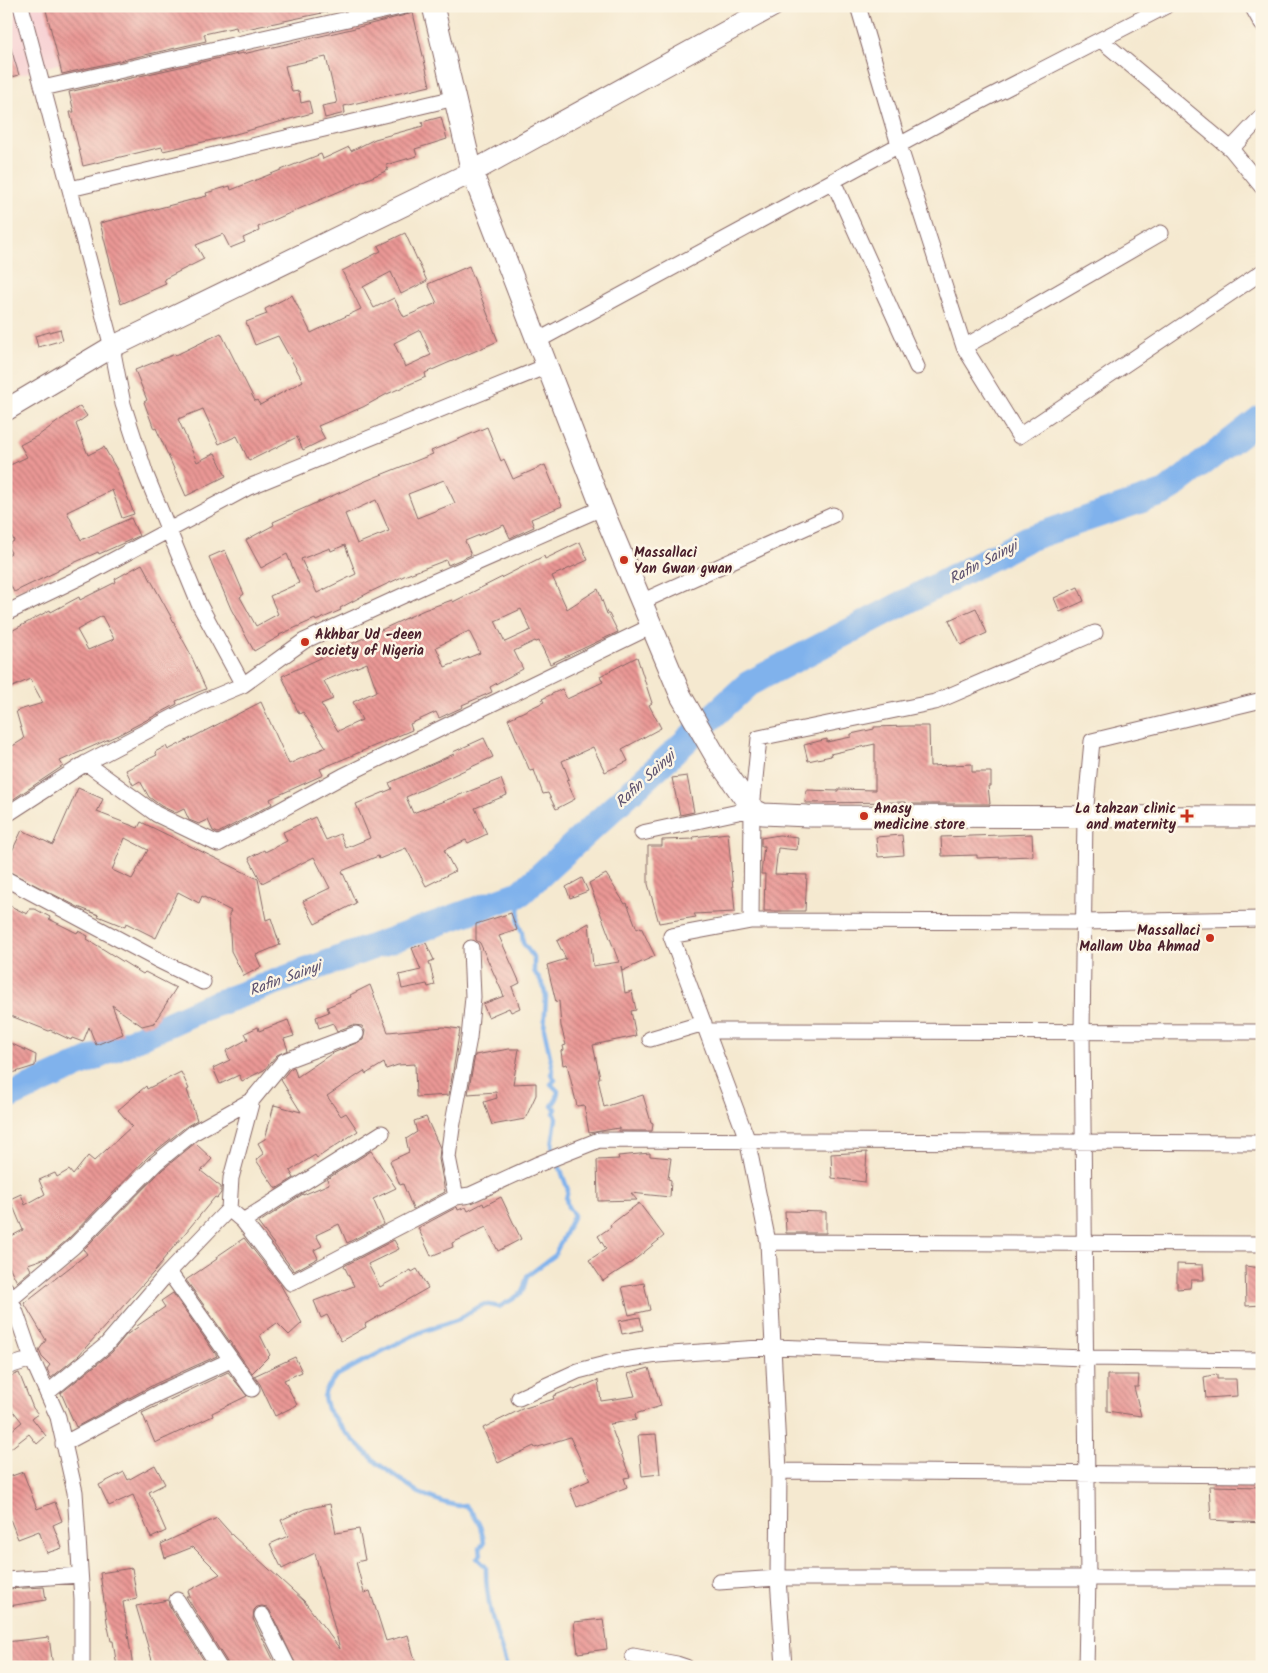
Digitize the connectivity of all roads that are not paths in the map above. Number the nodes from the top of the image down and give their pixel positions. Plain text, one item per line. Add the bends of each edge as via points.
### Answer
1 (21, 6) edge
2 (405, 6) edge
3 (433, 6) edge
4 (773, 6) edge
5 (858, 6) edge
6 (1166, 6) edge
7 (1252, 6) edge
8 (1262, 24) edge
9 (1101, 40) junction
10 (43, 88) junction
11 (455, 98) junction
12 (1262, 116) edge
13 (899, 145) junction
14 (1231, 149) junction
15 (472, 172) junction
16 (833, 181) junction
17 (1262, 187) edge
18 (70, 189) junction
19 (1161, 233) dead end
20 (1262, 272) edge
21 (537, 341) junction
22 (112, 347) junction
23 (964, 347) junction
24 (547, 366) junction
25 (917, 367) dead end
26 (6, 410) edge
27 (602, 508) junction
28 (833, 515) dead end
29 (170, 530) junction
30 (641, 602) junction
31 (6, 613) edge
32 (652, 626) junction
33 (1095, 633) dead end
34 (243, 685) junction
35 (1262, 700) edge
36 (86, 763) junction
37 (752, 809) junction
38 (6, 815) edge
39 (1085, 816) junction
40 (1262, 817) edge
41 (642, 833) dead end
42 (6, 879) edge
43 (1262, 919) edge
44 (751, 921) junction
45 (1083, 922) junction
46 (470, 948) dead end
47 (203, 982) dead end
48 (705, 1027) junction
49 (1082, 1032) junction
50 (1262, 1032) edge
51 (356, 1034) dead end
52 (650, 1039) dead end
53 (252, 1100) junction
54 (382, 1133) dead end
55 (747, 1139) junction
56 (1084, 1142) junction
57 (1262, 1143) edge
58 (456, 1197) junction
59 (229, 1209) junction
60 (242, 1221) junction
61 (768, 1242) junction
62 (1085, 1243) junction
63 (1262, 1244) edge
64 (169, 1272) junction
65 (9, 1294) edge
66 (773, 1347) junction
67 (1085, 1358) junction
68 (32, 1359) junction
69 (231, 1360) junction
70 (1262, 1360) edge
71 (6, 1367) edge
72 (252, 1389) dead end
73 (47, 1393) junction
74 (519, 1398) dead end
75 (63, 1444) junction
76 (779, 1471) junction
77 (1085, 1473) junction
78 (1262, 1475) edge
79 (80, 1575) junction
80 (1088, 1577) junction
81 (778, 1578) junction
82 (1262, 1578) edge
83 (6, 1580) edge
84 (719, 1582) dead end
85 (177, 1600) dead end
86 (262, 1615) dead end
87 (633, 1656) dead end
88 (82, 1667) edge
89 (220, 1667) edge
90 (288, 1667) edge
91 (686, 1667) edge
92 (784, 1667) edge
93 (1086, 1667) edge

1 - 10 street
2 - 10 street
3 - 11 street
4 - 15 street
5 - 13 street
6 - 9 street
7 - 8 street
9 - 13 street
9 - 14 street
10 - 18 street
11 - 15 street
11 - 18 street
12 - 14 street
13 - 16 street
13 - 23 street
14 - 17 street
15 - 21 street
15 - 22 street
16 - 21 street
16 - 25 street
18 - 22 street
19 - 23 street
20 - 23 street via 1019,436
21 - 24 street
22 - 26 street
22 - 29 street via 123,404 146,475
24 - 27 street
24 - 29 street via 249,488
27 - 30 street
27 - 34 street via 304,641
28 - 30 street
29 - 31 street
29 - 34 street via 199,604
30 - 32 street
32 - 36 street via 343,776 218,844 156,814
32 - 37 street via 681,696 719,762
33 - 37 street via 935,702 760,738
34 - 36 street via 202,702
35 - 39 street via 1092,741
36 - 38 street
37 - 39 street via 763,814 808,816
37 - 41 street
37 - 44 street
39 - 40 street
39 - 45 street
42 - 47 street
43 - 45 street
44 - 45 street
44 - 48 street via 671,936
45 - 49 street
46 - 58 street via 473,997 469,1038 448,1157
48 - 49 street
48 - 52 street
48 - 55 street
49 - 50 street
49 - 56 street
51 - 53 street via 284,1060
53 - 59 street via 230,1178
53 - 65 street via 193,1133 156,1163 73,1247
54 - 60 street
55 - 56 street
55 - 58 street via 599,1140 470,1195
55 - 61 street
56 - 57 street
56 - 62 street
58 - 60 street via 291,1283
59 - 60 street
59 - 64 street
61 - 62 street
61 - 66 street
62 - 63 street
62 - 67 street
64 - 69 street
64 - 73 street via 106,1345
65 - 68 street
66 - 67 street
66 - 74 street via 656,1354 617,1361 578,1370
66 - 76 street
67 - 70 street
67 - 77 street
68 - 71 street
68 - 73 street
69 - 72 street
69 - 75 street via 159,1393
73 - 75 street via 58,1417
75 - 79 street via 75,1492
76 - 77 street
76 - 81 street
77 - 78 street
77 - 80 street
79 - 83 street
79 - 88 street
80 - 81 street
80 - 82 street
80 - 93 street
81 - 84 street
81 - 92 street
85 - 89 street
86 - 90 street
87 - 91 street

